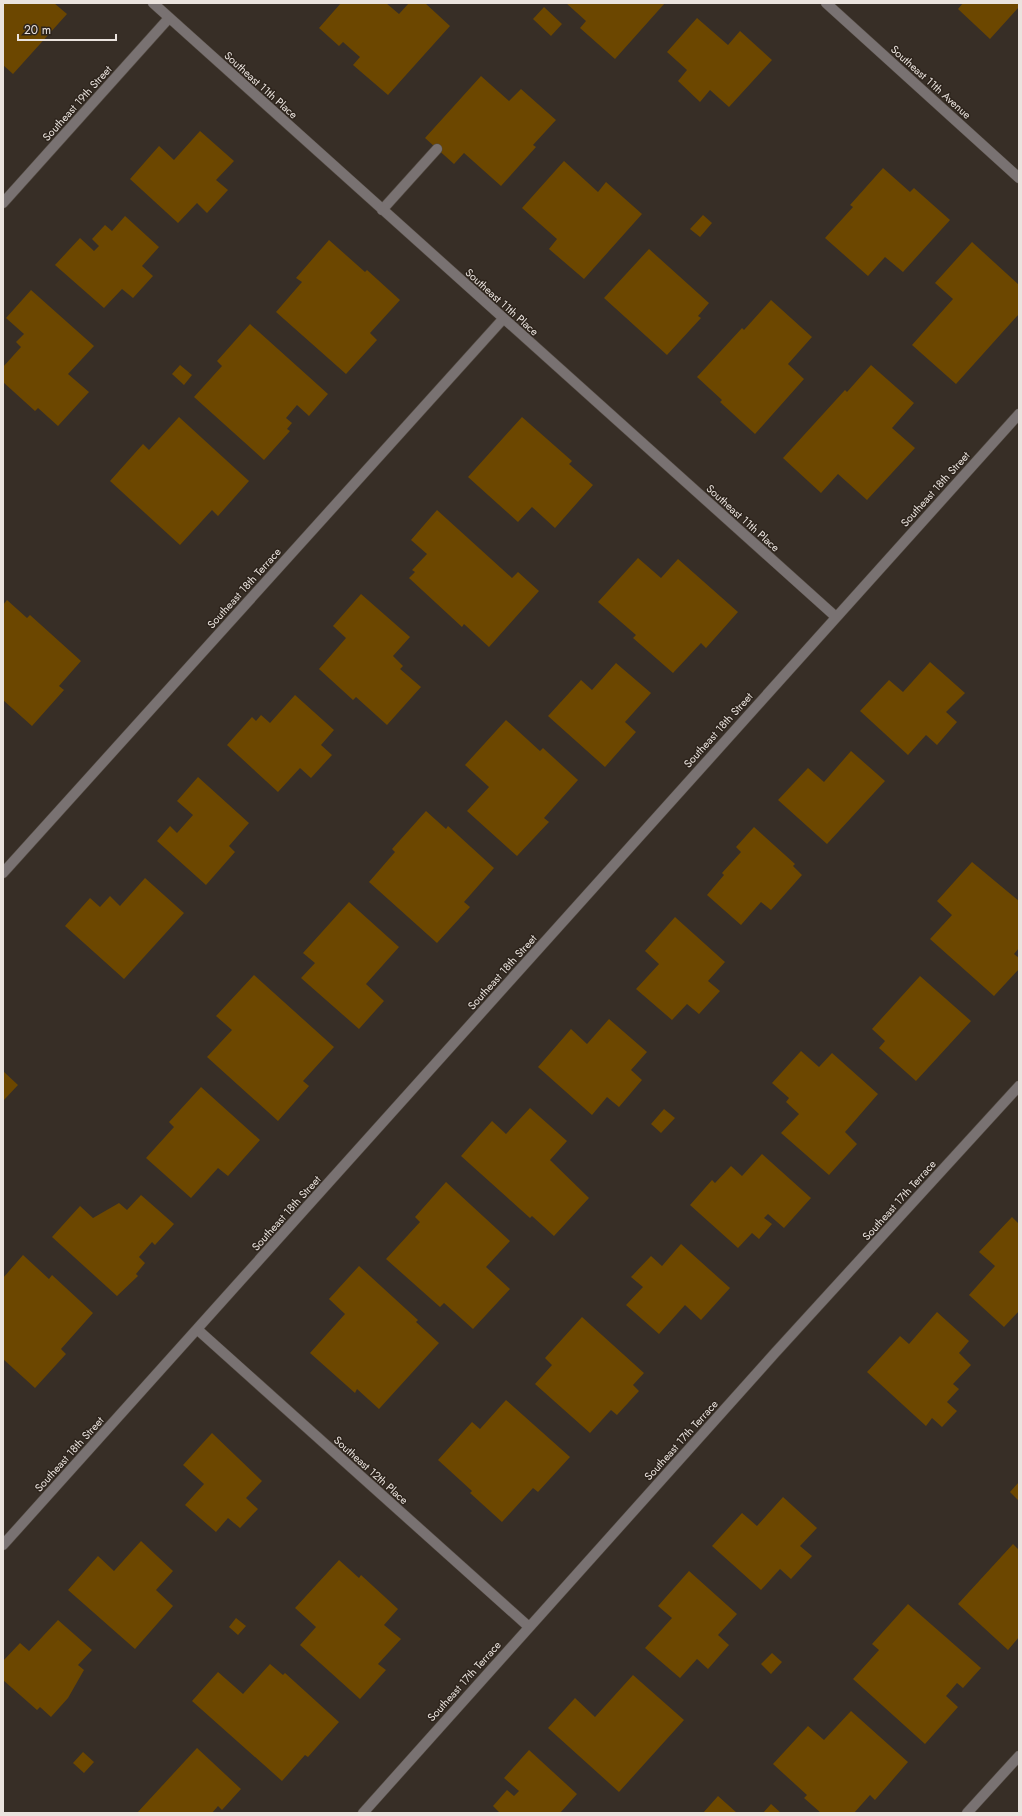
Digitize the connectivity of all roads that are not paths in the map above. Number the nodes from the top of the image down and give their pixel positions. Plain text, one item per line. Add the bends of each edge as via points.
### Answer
1 (153, 3) edge
2 (826, 3) edge
3 (169, 18) junction
4 (437, 149) dead end
5 (1019, 178) edge
6 (3, 203) edge
7 (382, 210) junction
8 (502, 319) junction
9 (1019, 414) edge
10 (836, 617) junction
11 (3, 873) edge
12 (1019, 1086) edge
13 (198, 1330) junction
14 (3, 1545) edge
15 (529, 1627) junction
16 (1019, 1756) edge
17 (362, 1813) edge
18 (967, 1813) edge

1 - 3 street, Southeast 11th Place
2 - 5 street, Southeast 11th Avenue
3 - 6 street, Southeast 19th Street
3 - 7 street, Southeast 11th Place
4 - 7 street
7 - 8 street, Southeast 11th Place
8 - 10 street, Southeast 11th Place
8 - 11 street, Southeast 18th Terrace
9 - 10 street, Southeast 18th Street
10 - 13 street, Southeast 18th Street
12 - 15 street, Southeast 17th Terrace
13 - 14 street, Southeast 18th Street
13 - 15 street, Southeast 12th Place
15 - 17 street, Southeast 17th Terrace
16 - 18 street

